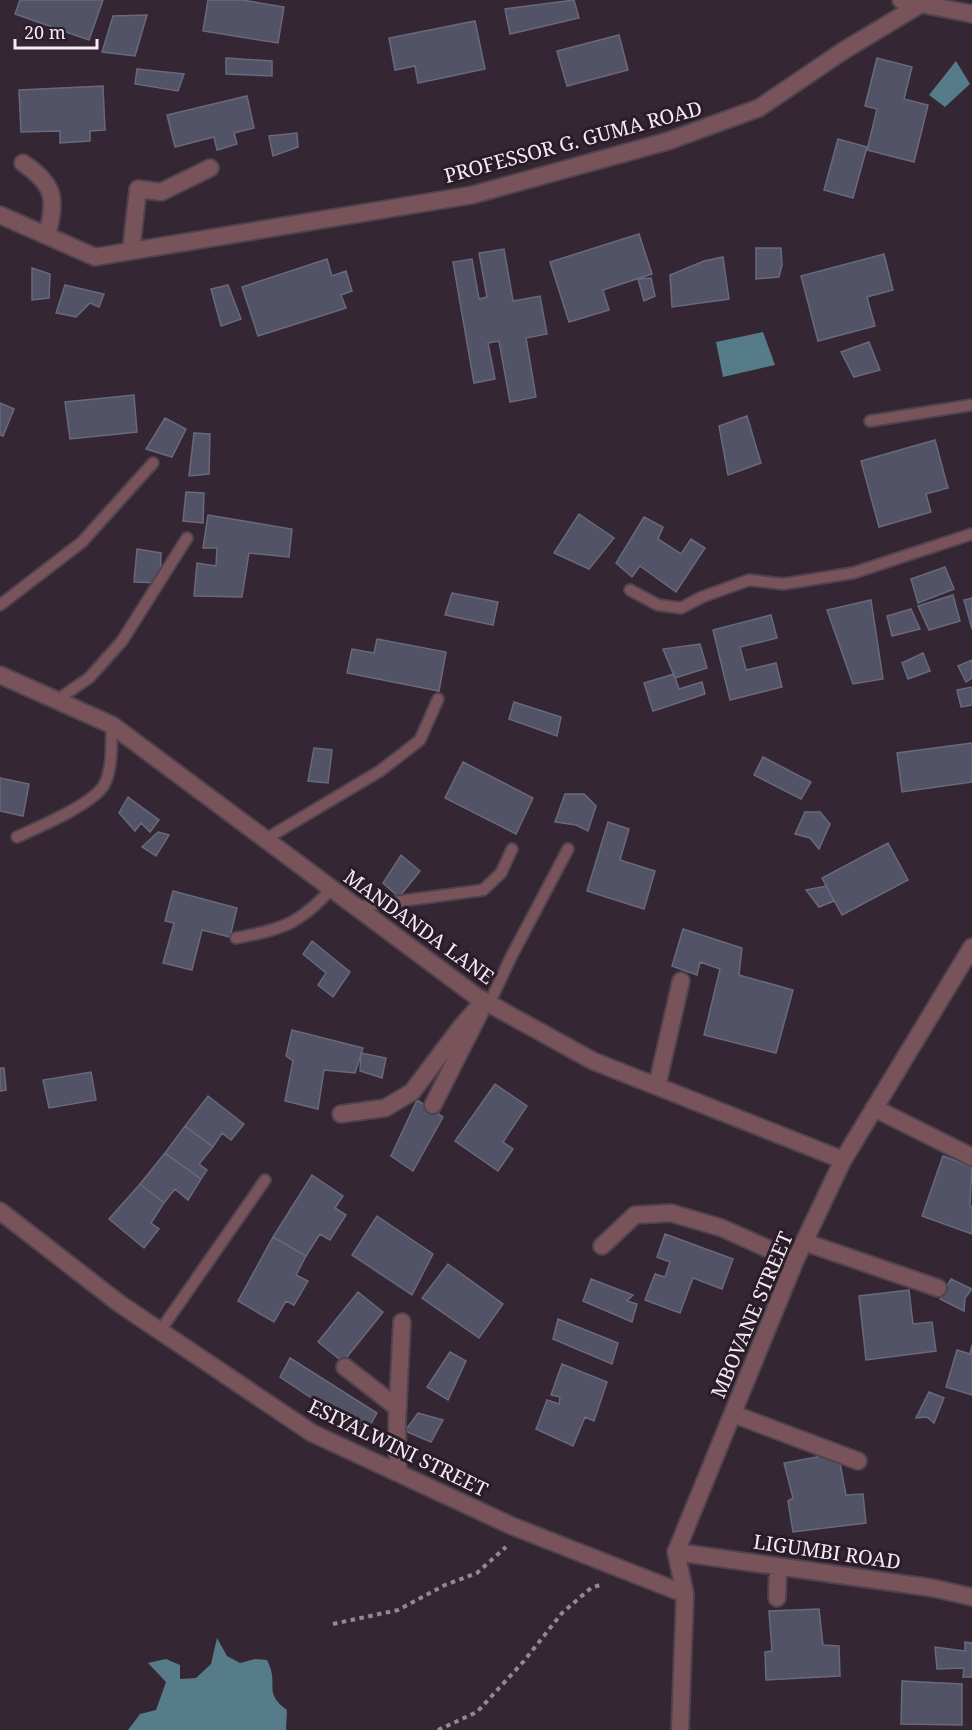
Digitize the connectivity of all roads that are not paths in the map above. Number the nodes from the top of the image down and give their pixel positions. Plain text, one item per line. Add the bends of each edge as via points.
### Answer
1 (901, 0) edge
2 (921, 4) junction
3 (972, 14) edge
4 (23, 163) dead end
5 (210, 168) dead end
6 (0, 215) edge
7 (47, 236) junction
8 (131, 251) junction
9 (972, 405) edge
10 (870, 422) dead end
11 (153, 463) dead end
12 (972, 534) edge
13 (187, 538) dead end
14 (630, 590) dead end
15 (0, 605) edge
16 (0, 675) edge
17 (438, 699) dead end
18 (57, 700) junction
19 (112, 725) junction
20 (17, 837) dead end
21 (264, 840) junction
22 (512, 849) dead end
23 (568, 849) dead end
24 (331, 889) junction
25 (356, 907) junction
26 (236, 938) dead end
27 (972, 947) edge
28 (681, 981) dead end
29 (487, 1003) junction
30 (657, 1086) junction
31 (433, 1105) dead end
32 (874, 1108) junction
33 (341, 1114) dead end
34 (972, 1157) edge
35 (843, 1160) junction
36 (265, 1180) dead end
37 (0, 1211) edge
38 (804, 1242) junction
39 (602, 1246) dead end
40 (795, 1261) junction
41 (938, 1288) dead end
42 (402, 1322) dead end
43 (160, 1331) junction
44 (345, 1367) dead end
45 (398, 1408) junction
46 (733, 1414) junction
47 (858, 1461) dead end
48 (398, 1473) junction
49 (676, 1552) junction
50 (778, 1567) junction
51 (685, 1594) junction
52 (972, 1597) edge
53 (777, 1598) dead end
54 (680, 1730) edge

1 - 2 street
2 - 3 street
2 - 8 street, PROFESSOR G. GUMA ROAD via 759,108 668,141 472,195
4 - 7 street via 43,177 55,206
5 - 8 street via 161,192 138,189
6 - 7 street, PROFESSOR G. GUMA ROAD
7 - 8 street, PROFESSOR G. GUMA ROAD via 95,257
9 - 10 lane
11 - 15 lane via 82,542
12 - 14 lane via 853,573 783,584 749,580 681,608 658,605
13 - 18 lane via 122,641 89,678
16 - 18 street, MANDANDA LANE
17 - 21 lane via 420,740 380,771
18 - 19 street, MANDANDA LANE
19 - 20 lane via 111,757 104,785 71,812
19 - 21 street, MANDANDA LANE
21 - 24 street, MANDANDA LANE
22 - 25 lane via 501,873 483,890
23 - 29 lane
24 - 25 street, MANDANDA LANE
24 - 26 lane via 314,909 279,930
25 - 29 street, MANDANDA LANE
27 - 32 street, MBOVANE STREET
28 - 30 street
29 - 30 street, MANDANDA LANE via 592,1061
29 - 31 street
29 - 33 street via 461,1027 411,1092 385,1108
30 - 35 street, MANDANDA LANE
32 - 34 street
32 - 35 street, MBOVANE STREET
35 - 38 street, MBOVANE STREET
36 - 43 lane
37 - 43 street, ESIYALWINI STREET
38 - 40 street, MBOVANE STREET
38 - 41 street
39 - 40 street via 634,1215 671,1213 722,1228
40 - 46 street, MBOVANE STREET
42 - 45 street
43 - 48 street, ESIYALWINI STREET via 312,1434
44 - 45 street
45 - 48 street
46 - 47 street
46 - 49 street, MBOVANE STREET
48 - 51 street, ESIYALWINI STREET via 525,1531
49 - 50 street, LIGUMBI ROAD
49 - 51 street
50 - 52 street, LIGUMBI ROAD
50 - 53 street
51 - 54 street

